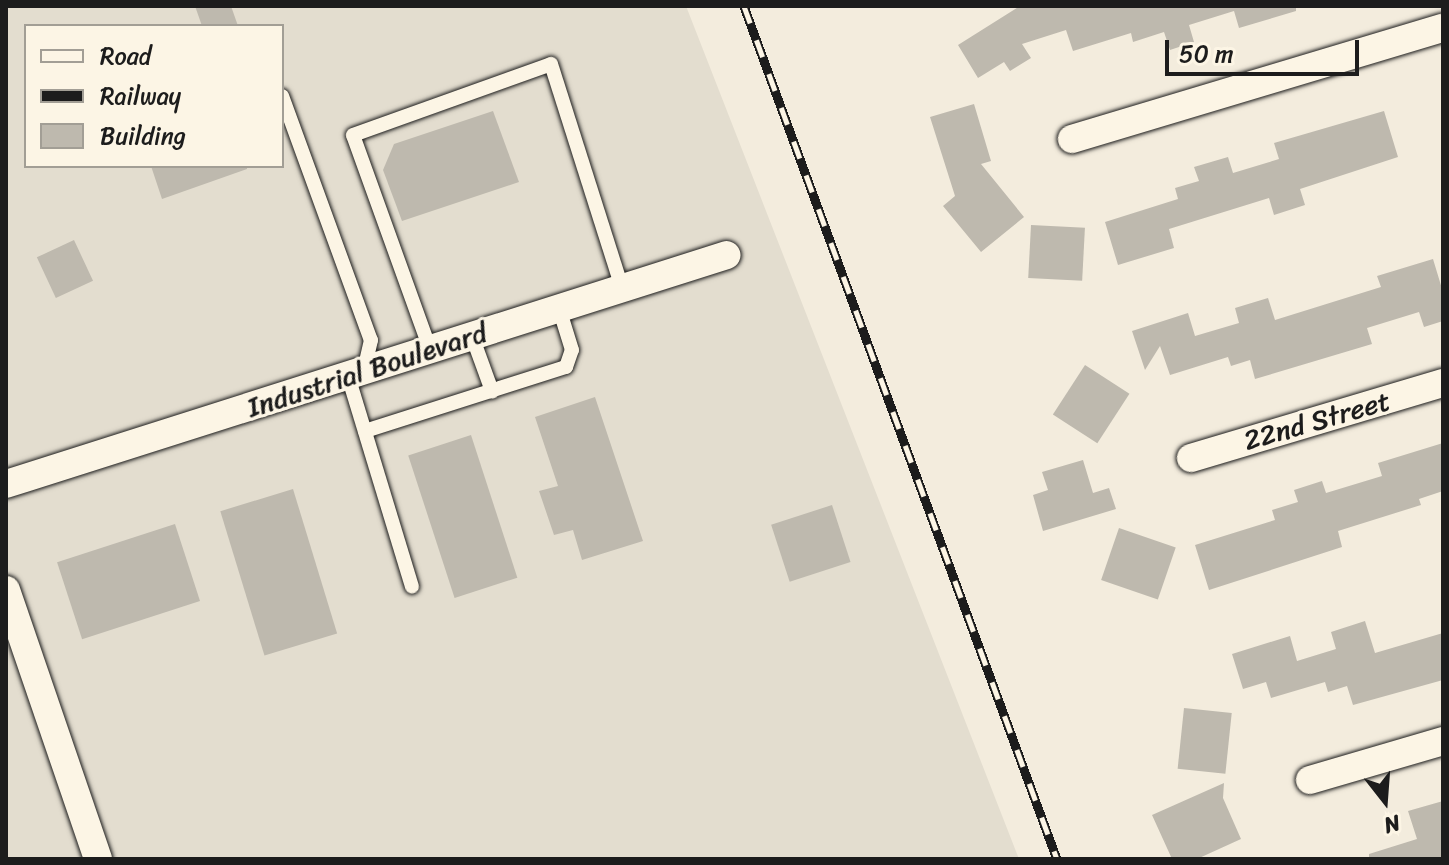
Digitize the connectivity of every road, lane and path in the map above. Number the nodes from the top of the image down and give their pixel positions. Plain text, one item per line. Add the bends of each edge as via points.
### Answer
1 (1443, 28) edge
2 (284, 101) edge
3 (1072, 139) dead end
4 (727, 255) dead end
5 (622, 288) junction
6 (559, 308) junction
7 (472, 336) junction
8 (430, 349) junction
9 (356, 373) junction
10 (1443, 383) edge
11 (492, 391) junction
12 (365, 431) junction
13 (1191, 458) dead end
14 (6, 484) edge
15 (412, 587) dead end
16 (6, 590) edge
17 (1443, 741) edge
18 (1310, 780) dead end
19 (98, 859) edge

1 - 3 street
2 - 9 lane via 371,340
4 - 5 street, Industrial Boulevard
5 - 6 street, Industrial Boulevard
5 - 8 lane via 551,64 353,135
6 - 7 street, Industrial Boulevard
6 - 11 lane via 572,350 566,367
7 - 8 street, Industrial Boulevard
7 - 11 lane
8 - 9 street, Industrial Boulevard
9 - 12 lane
9 - 14 street, Industrial Boulevard
10 - 13 street, 22nd Street
11 - 12 lane
12 - 15 lane
16 - 19 street
17 - 18 street

